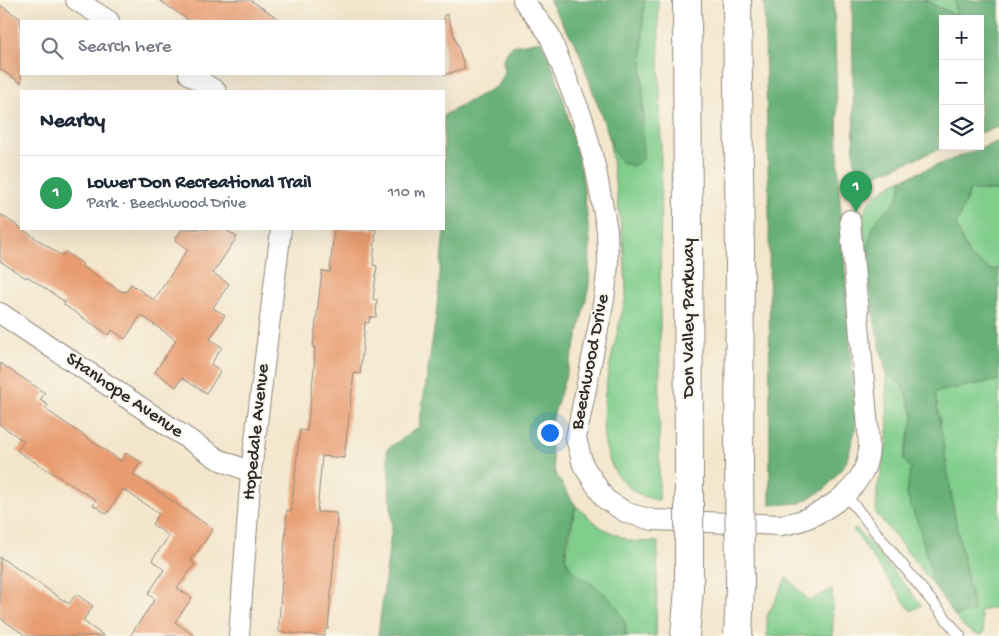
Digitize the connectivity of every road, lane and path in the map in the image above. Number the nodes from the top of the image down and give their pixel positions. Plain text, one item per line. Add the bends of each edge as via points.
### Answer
1 (76, 0) edge
2 (523, 0) edge
3 (687, 0) edge
4 (737, 0) edge
5 (107, 20) edge
6 (191, 75) edge
7 (214, 90) edge
8 (850, 220) dead end
9 (282, 230) edge
10 (0, 313) edge
11 (251, 472) junction
12 (845, 494) junction
13 (239, 636) edge
14 (685, 636) edge
15 (738, 636) edge
16 (960, 636) edge

1 - 5 street
2 - 12 street, Beechwood Drive via 549,34 583,120 606,230 608,266 604,299 576,438 583,465 605,499 627,513 653,520 780,525 818,514
3 - 14 highway, Don Valley Parkway, bridge via 689,589
4 - 15 highway, bridge via 740,251
6 - 7 street
8 - 12 street, Beechwood Drive via 868,456 863,470
9 - 11 street, Hopedale Avenue
10 - 11 street, Stanhope Avenue via 218,459
11 - 13 street, Hopedale Avenue
12 - 16 lane

